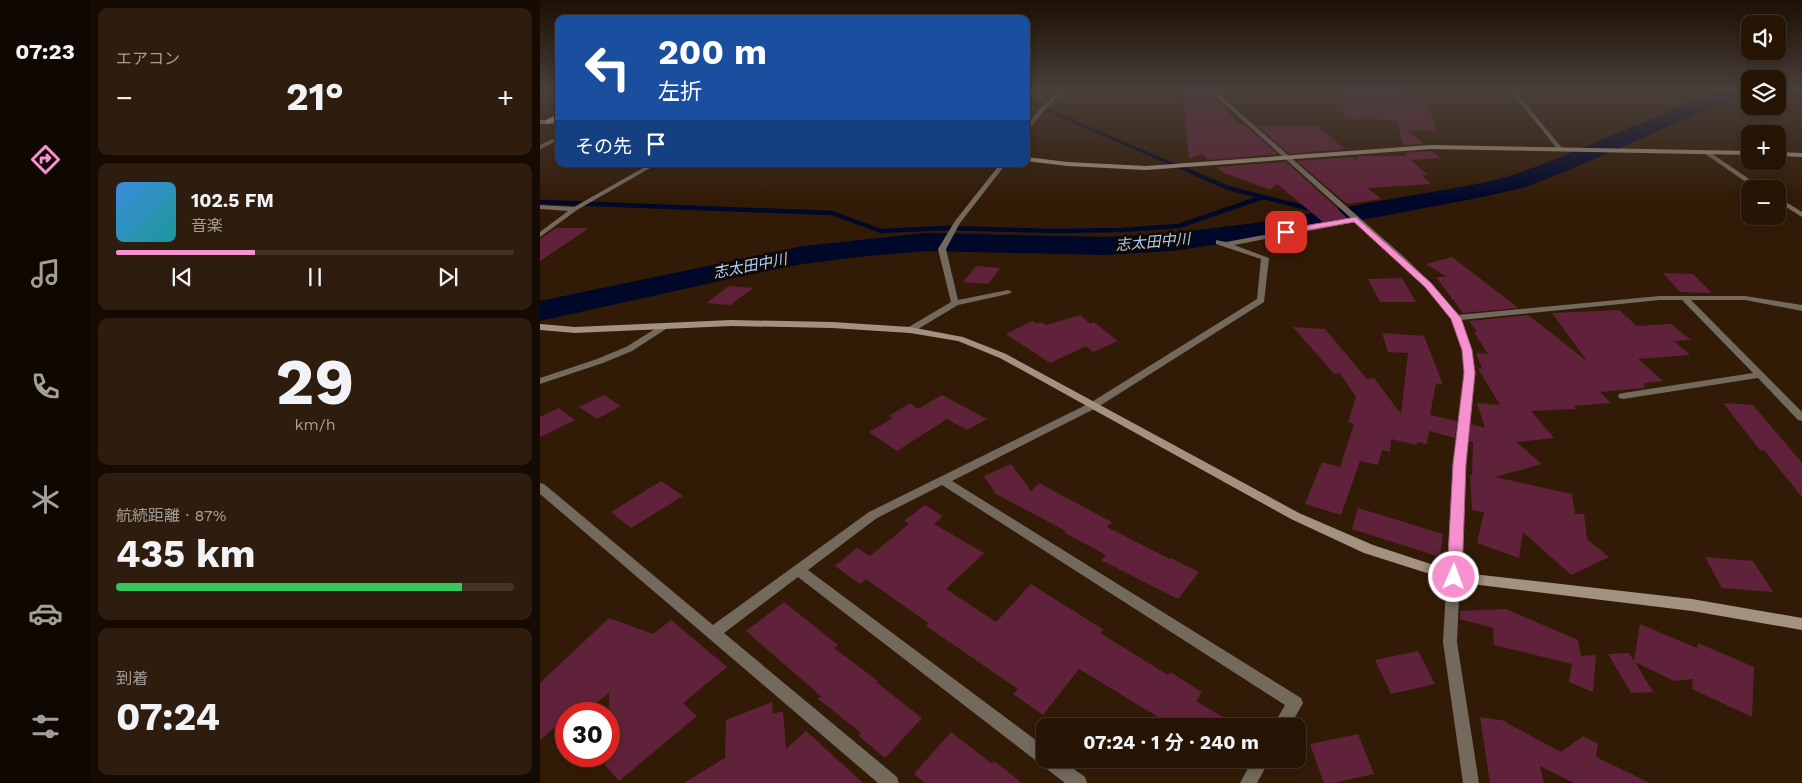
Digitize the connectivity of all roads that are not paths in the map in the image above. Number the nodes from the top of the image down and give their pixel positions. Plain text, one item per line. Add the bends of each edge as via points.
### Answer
1 (1252, 127) edge
2 (1542, 127) edge
3 (555, 140) edge
4 (540, 147) edge
5 (1561, 150) junction
6 (1706, 152) junction
7 (1741, 153) edge
8 (1786, 154) edge
9 (1802, 155) edge
10 (1288, 158) junction
11 (1030, 159) edge
12 (649, 167) edge
13 (1001, 167) edge
14 (1748, 180) edge
15 (1786, 204) edge
16 (540, 207) edge
17 (575, 209) junction
18 (1802, 215) edge
19 (1355, 219) junction
20 (540, 235) edge
21 (1008, 292) dead end
22 (1684, 298) junction
23 (954, 303) junction
24 (1802, 308) edge
25 (1456, 318) junction
26 (540, 327) edge
27 (663, 327) junction
28 (910, 330) junction
29 (1761, 375) junction
30 (540, 382) edge
31 (1623, 396) dead end
32 (1094, 405) junction
33 (1802, 418) edge
34 (944, 481) junction
35 (540, 487) edge
36 (798, 570) junction
37 (1454, 577) junction
38 (1802, 624) edge
39 (713, 633) junction
40 (1286, 718) edge
41 (1036, 750) edge
42 (1059, 768) edge
43 (1257, 768) edge
44 (891, 783) edge
45 (1079, 783) edge
46 (1248, 783) edge
47 (1471, 783) edge

1 - 10 street
2 - 5 street
3 - 4 street
5 - 6 street
5 - 10 street via 1431,147
6 - 7 street
6 - 14 street
8 - 9 street
10 - 11 street via 1146,168
10 - 19 street
12 - 17 street
13 - 23 street via 942,249
15 - 18 street
16 - 17 street
17 - 20 street
19 - 25 street via 1428,285
19 - 32 street via 1222,243 1265,258 1261,300
21 - 23 street
22 - 24 street via 1745,298
22 - 25 street
22 - 29 street
23 - 28 street
25 - 37 street via 1467,350 1470,373 1459,464
26 - 27 street via 575,330
27 - 28 street via 731,323
27 - 30 street via 622,352
28 - 32 street via 960,339 1003,356
29 - 31 street
29 - 33 street
32 - 34 street
32 - 37 street via 1295,516 1369,549
34 - 36 street via 873,515
34 - 40 street via 1295,703
35 - 39 street
36 - 39 street
36 - 41 street
37 - 38 street via 1692,605
37 - 47 street via 1450,642
39 - 44 street
42 - 45 street
43 - 46 street

